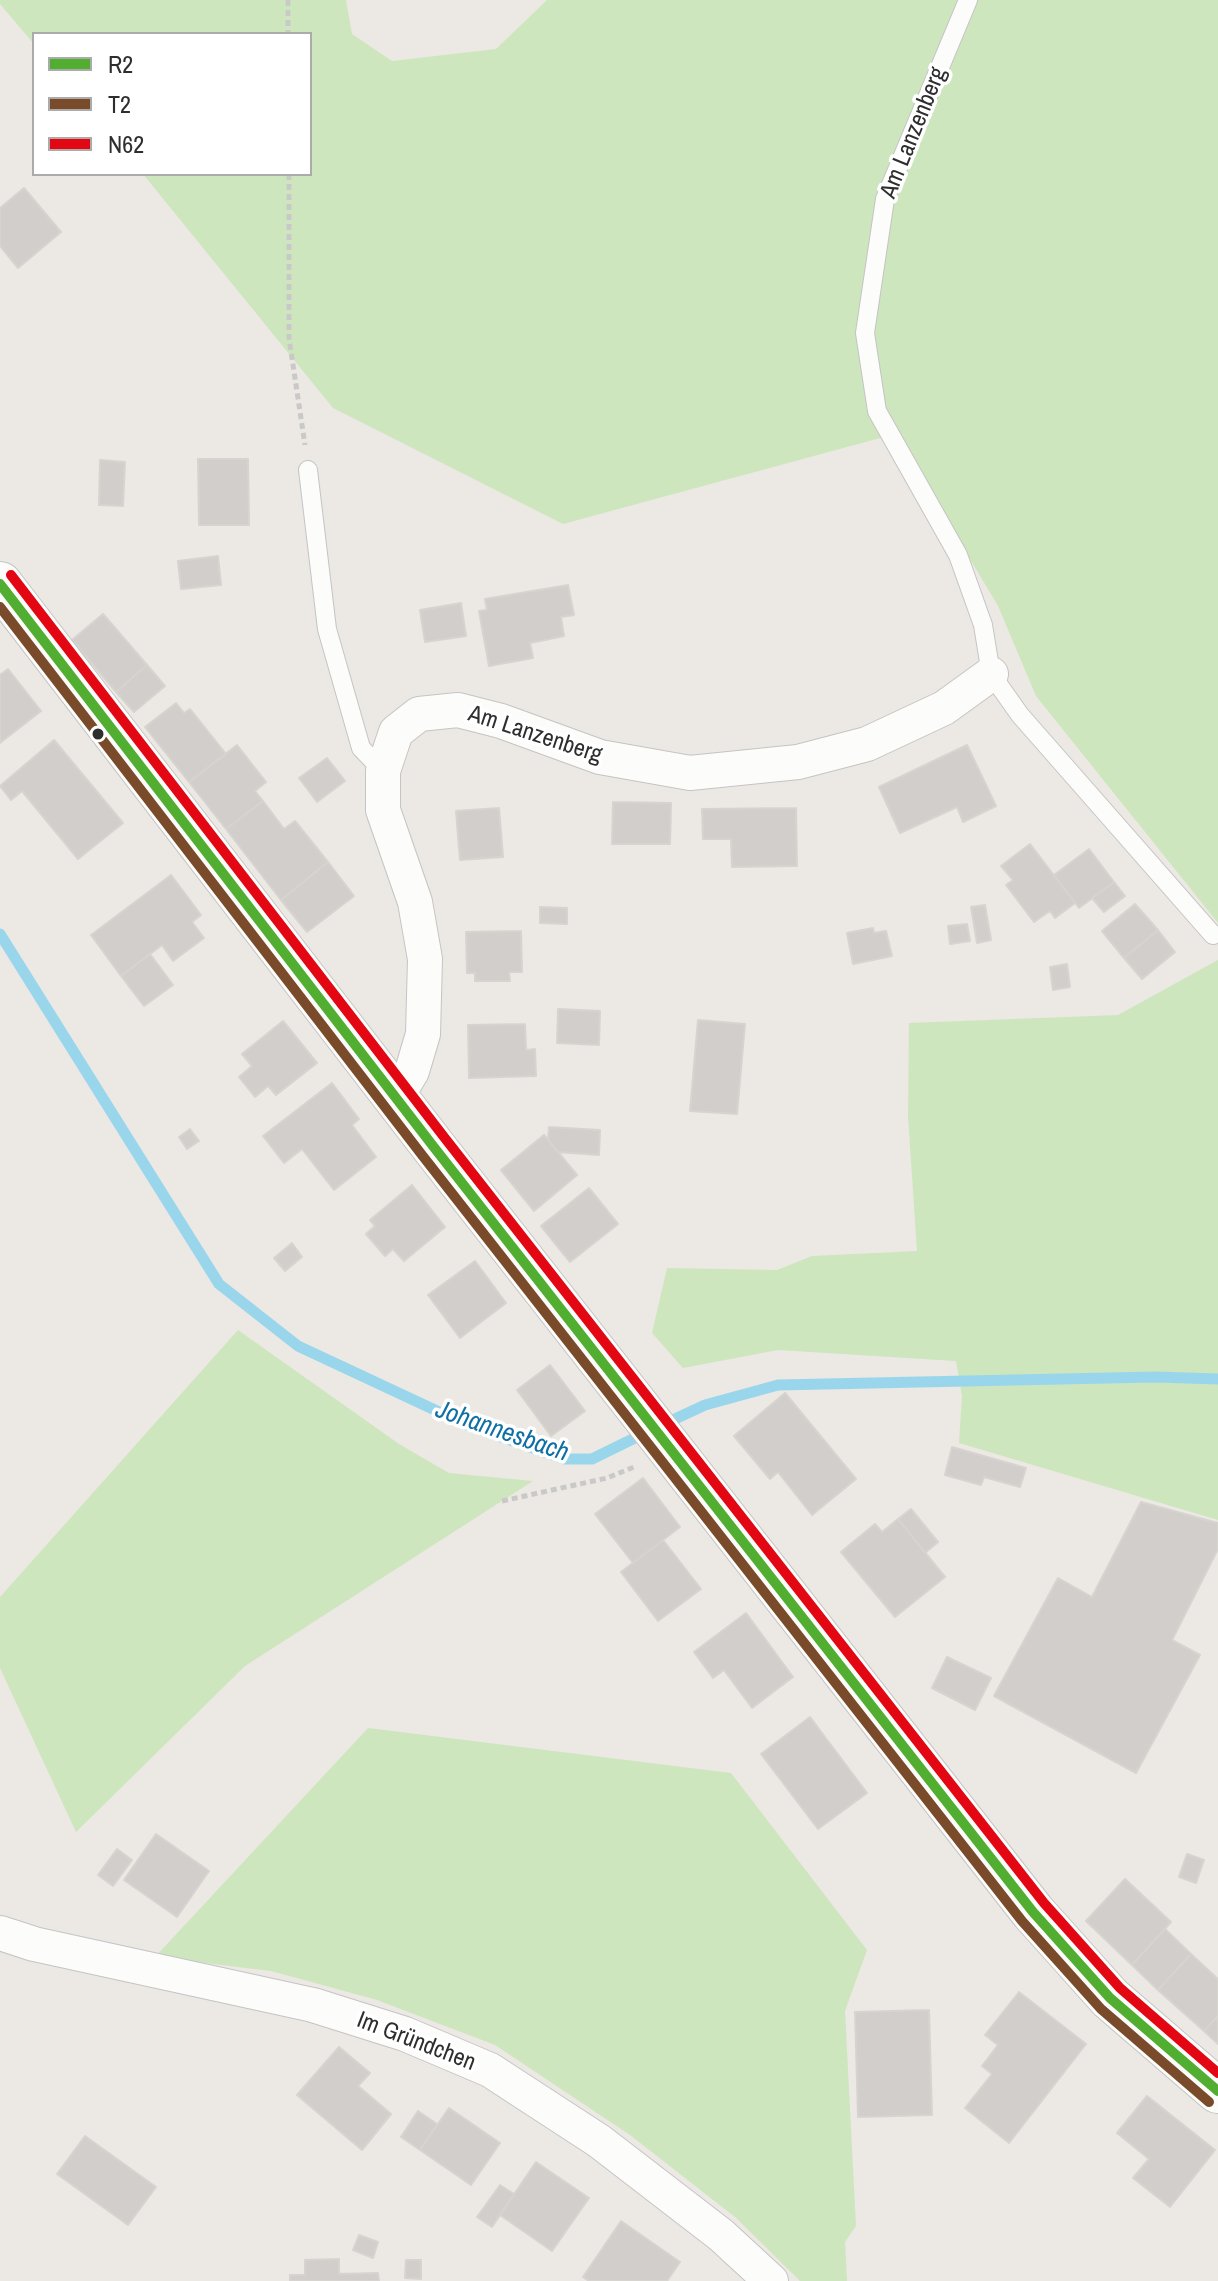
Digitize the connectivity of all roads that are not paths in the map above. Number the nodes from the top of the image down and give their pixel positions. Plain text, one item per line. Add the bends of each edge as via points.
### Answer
1 (968, 0) edge
2 (308, 470) road end
3 (0, 584) edge
4 (991, 674) junction
5 (383, 771) junction
6 (1213, 935) dead end
7 (396, 1098) junction
8 (0, 1933) edge
9 (1218, 2091) edge
10 (771, 2281) edge

1 - 4 lane, Am Lanzenberg via 885,199 865,333 877,411 958,555 983,625
2 - 5 lane via 327,629 361,748
3 - 7 main road
4 - 5 street, Am Lanzenberg via 944,708 867,744 798,762 690,773 600,757 458,710 419,714 396,732
4 - 6 lane, Am Lanzenberg via 1020,715
5 - 7 street, Am Lanzenberg via 383,810 415,902 425,959 423,1034 412,1071
7 - 9 main road via 1033,1912 1110,1998
8 - 10 street, Im Gründchen via 313,2005 405,2034 490,2070 599,2141 721,2235

